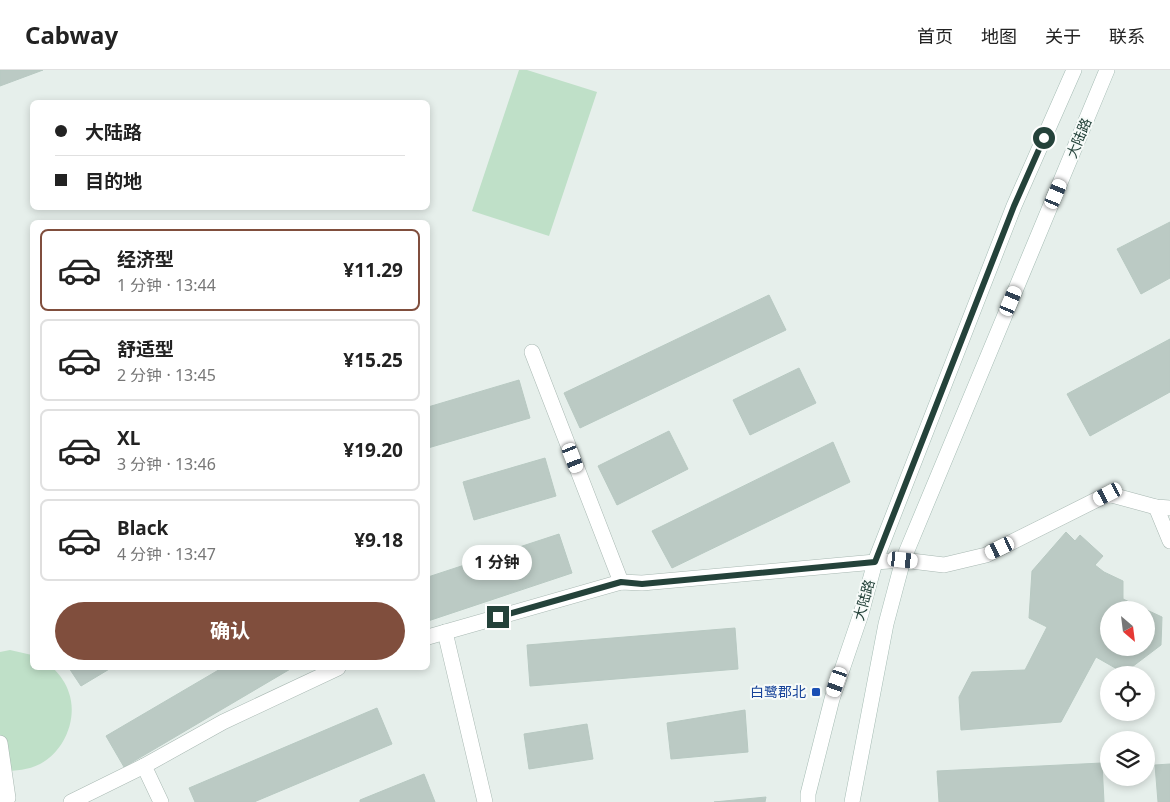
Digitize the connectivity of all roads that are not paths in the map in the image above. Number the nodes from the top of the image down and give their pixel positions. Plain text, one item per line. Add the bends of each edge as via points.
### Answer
1 (1074, 70) edge
2 (1107, 70) edge
3 (532, 352) dead end
4 (1163, 508) edge
5 (1170, 541) edge
6 (903, 560) junction
7 (875, 562) junction
8 (621, 582) junction
9 (446, 632) junction
10 (430, 636) edge
11 (334, 670) edge
12 (0, 743) edge
13 (144, 766) junction
14 (0, 799) edge
15 (71, 802) edge
16 (161, 802) edge
17 (486, 802) edge
18 (808, 802) edge
19 (852, 802) edge

1 - 7 street, 大陆路 via 1014,206
2 - 6 street, 大陆路
3 - 8 street
4 - 5 street
4 - 6 street via 1108,494 986,555 944,565
6 - 7 street
6 - 19 street, 大陆路 via 886,624
7 - 8 street via 642,584
7 - 18 street, 大陆路 via 832,699
8 - 9 street
9 - 10 street
9 - 17 street
11 - 13 street via 223,722
12 - 14 street via 8,798
13 - 15 street
13 - 16 street

